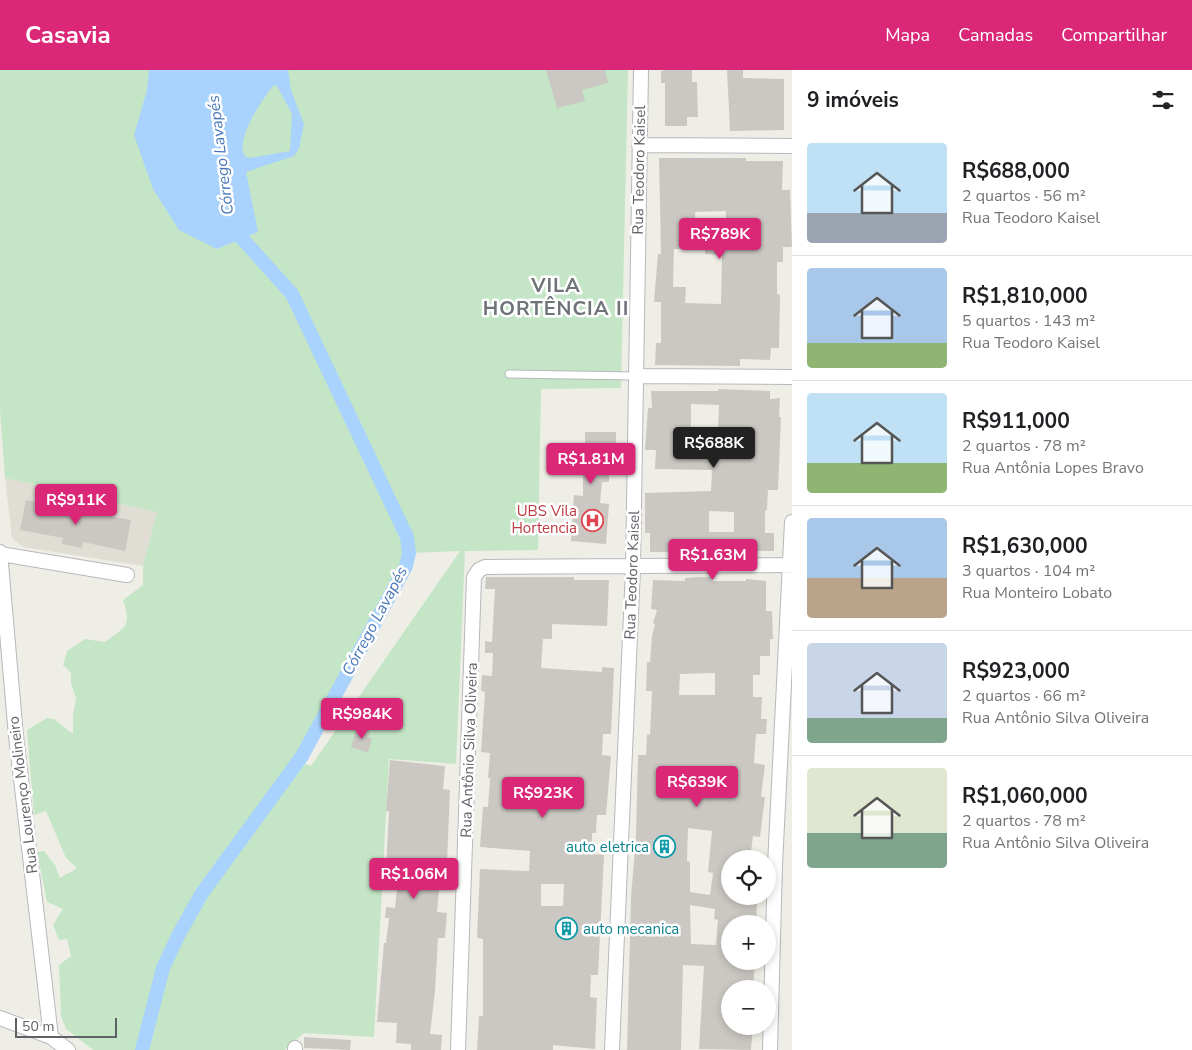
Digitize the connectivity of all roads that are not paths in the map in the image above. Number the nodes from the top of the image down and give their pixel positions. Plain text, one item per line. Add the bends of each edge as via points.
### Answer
1 (641, 70) edge
2 (639, 145) junction
3 (792, 146) edge
4 (509, 374) dead end
5 (636, 376) junction
6 (792, 377) edge
7 (792, 522) edge
8 (0, 554) edge
9 (791, 565) edge
10 (633, 568) junction
11 (127, 575) dead end
12 (0, 1018) edge
13 (52, 1037) junction
14 (68, 1050) edge
15 (458, 1050) edge
16 (612, 1050) edge
17 (770, 1050) edge

1 - 2 street, Rua Teodoro Kaisel
2 - 3 street
2 - 5 street, Rua Teodoro Kaisel
4 - 5 lane
5 - 6 street
5 - 10 street, Rua Teodoro Kaisel
7 - 9 street
8 - 11 street
8 - 13 street, Rua Lourenço Molineiro via 16,736
9 - 10 street
9 - 17 street via 775,866
10 - 15 street, Rua Antônio Silva Oliveira via 485,567 474,578
10 - 16 street, Rua Teodoro Kaisel
12 - 13 street
13 - 14 street

